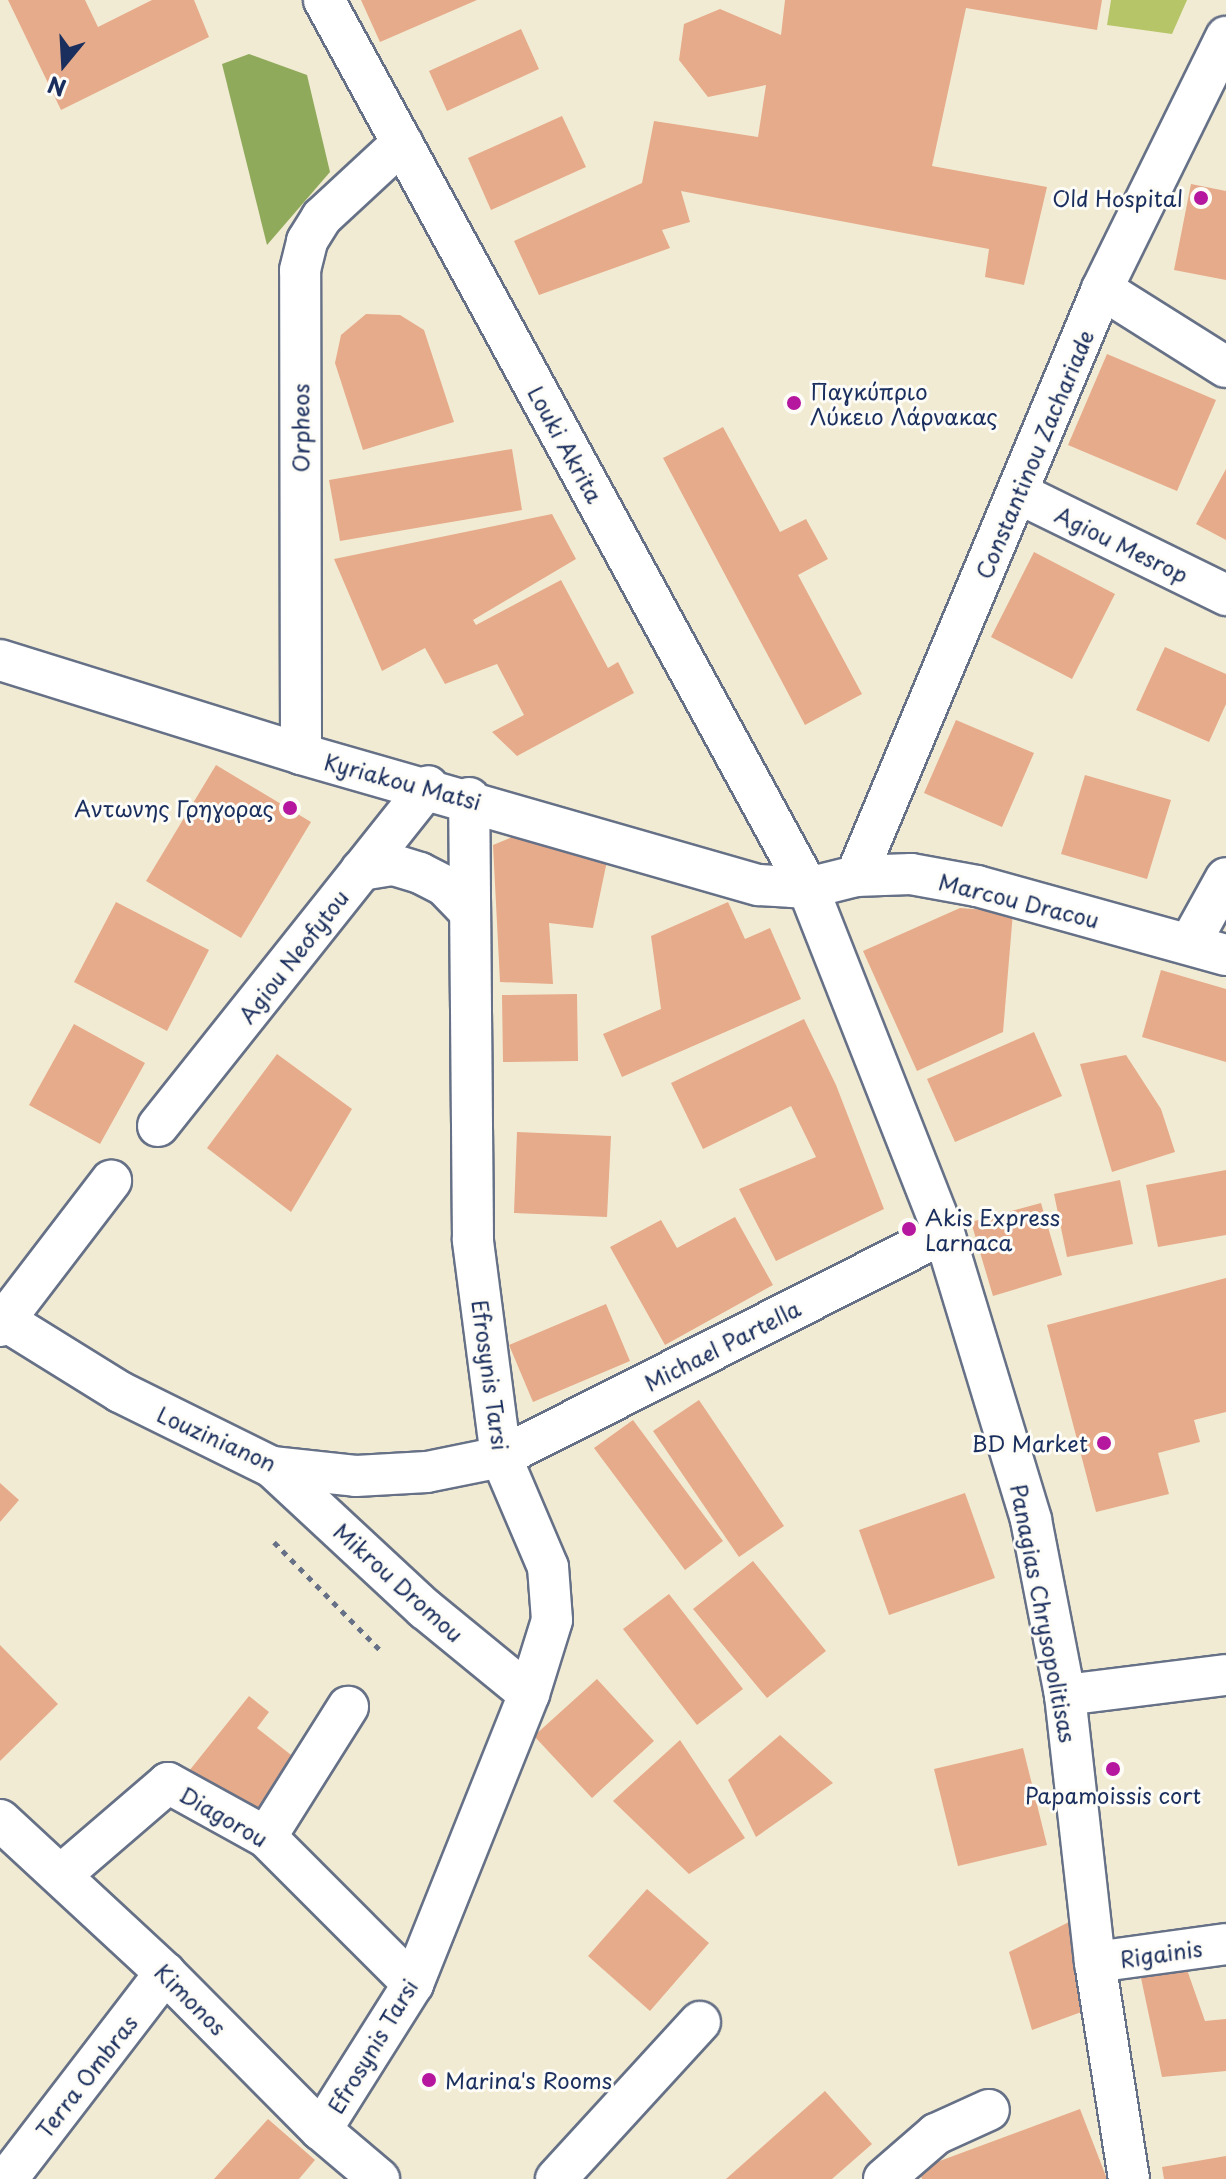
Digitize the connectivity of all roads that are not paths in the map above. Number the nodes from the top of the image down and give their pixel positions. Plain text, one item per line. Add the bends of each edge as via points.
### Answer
1 (324, 0) edge
2 (1226, 37) edge
3 (402, 143) junction
4 (1102, 289) junction
5 (1226, 367) edge
6 (1018, 493) junction
7 (1226, 595) edge
8 (0, 660) edge
9 (301, 754) junction
10 (428, 786) junction
11 (469, 798) junction
12 (361, 870) junction
13 (856, 876) junction
14 (1226, 878) edge
15 (808, 888) junction
16 (467, 909) junction
17 (1208, 949) edge
18 (158, 1126) dead end
19 (111, 1181) dead end
20 (944, 1233) junction
21 (2, 1323) edge
22 (501, 1457) junction
23 (272, 1467) junction
24 (1226, 1675) edge
25 (529, 1694) junction
26 (1065, 1695) junction
27 (348, 1707) dead end
28 (0, 1820) edge
29 (266, 1837) junction
30 (61, 1875) junction
31 (1226, 1944) edge
32 (1095, 1962) junction
33 (165, 1973) junction
34 (413, 1984) junction
35 (700, 2022) dead end
36 (989, 2110) dead end
37 (321, 2130) junction
38 (7, 2179) edge
39 (379, 2179) edge
40 (556, 2179) edge
41 (884, 2179) edge
42 (1129, 2179) edge

1 - 3 street, Louki Akrita
2 - 4 street, Constantinou Zachariade
3 - 9 street, Orpheos via 322,217 307,241 300,270
3 - 15 street, Louki Akrita
4 - 5 street
4 - 6 street, Constantinou Zachariade
6 - 7 street, Agiou Mesrop
6 - 13 street, Constantinou Zachariade
8 - 9 street, Kyriakou Matsi
9 - 10 street, Kyriakou Matsi
10 - 11 street, Kyriakou Matsi
10 - 12 street, Agiou Neofytou
11 - 15 street, Kyriakou Matsi via 759,885
11 - 16 street, Efrosynis Tarsi
12 - 16 street via 394,865 420,873 445,886
12 - 18 street, Agiou Neofytou
13 - 15 street, Marcou Dracou
13 - 17 street, Marcou Dracou via 911,874 977,886
14 - 17 street
15 - 20 street, Panagias Chrysopolitisas
16 - 22 street, Efrosynis Tarsi via 473,1240
19 - 21 street
20 - 22 street, Michael Partella
20 - 26 street, Panagias Chrysopolitisas via 1031,1520
21 - 23 street, Louzinianon via 120,1392
22 - 23 street, Louzinianon via 427,1472 356,1476
22 - 25 street, Efrosynis Tarsi via 548,1567 552,1620
23 - 25 street, Mikrou Dromou via 425,1609
24 - 26 street
25 - 34 street, Efrosynis Tarsi
26 - 32 street, Panagias Chrysopolitisas
27 - 29 street
28 - 30 street, Kimonos
29 - 30 street, Diagorou via 168,1783
29 - 34 street, Diagorou
30 - 33 street, Kimonos
31 - 32 street, Rigainis
32 - 42 street, Panagias Chrysopolitisas
33 - 37 street, Kimonos
33 - 38 street, Terra Ombras
34 - 37 street, Efrosynis Tarsi
35 - 40 street
36 - 41 street via 936,2134
37 - 39 street, Kimonos

